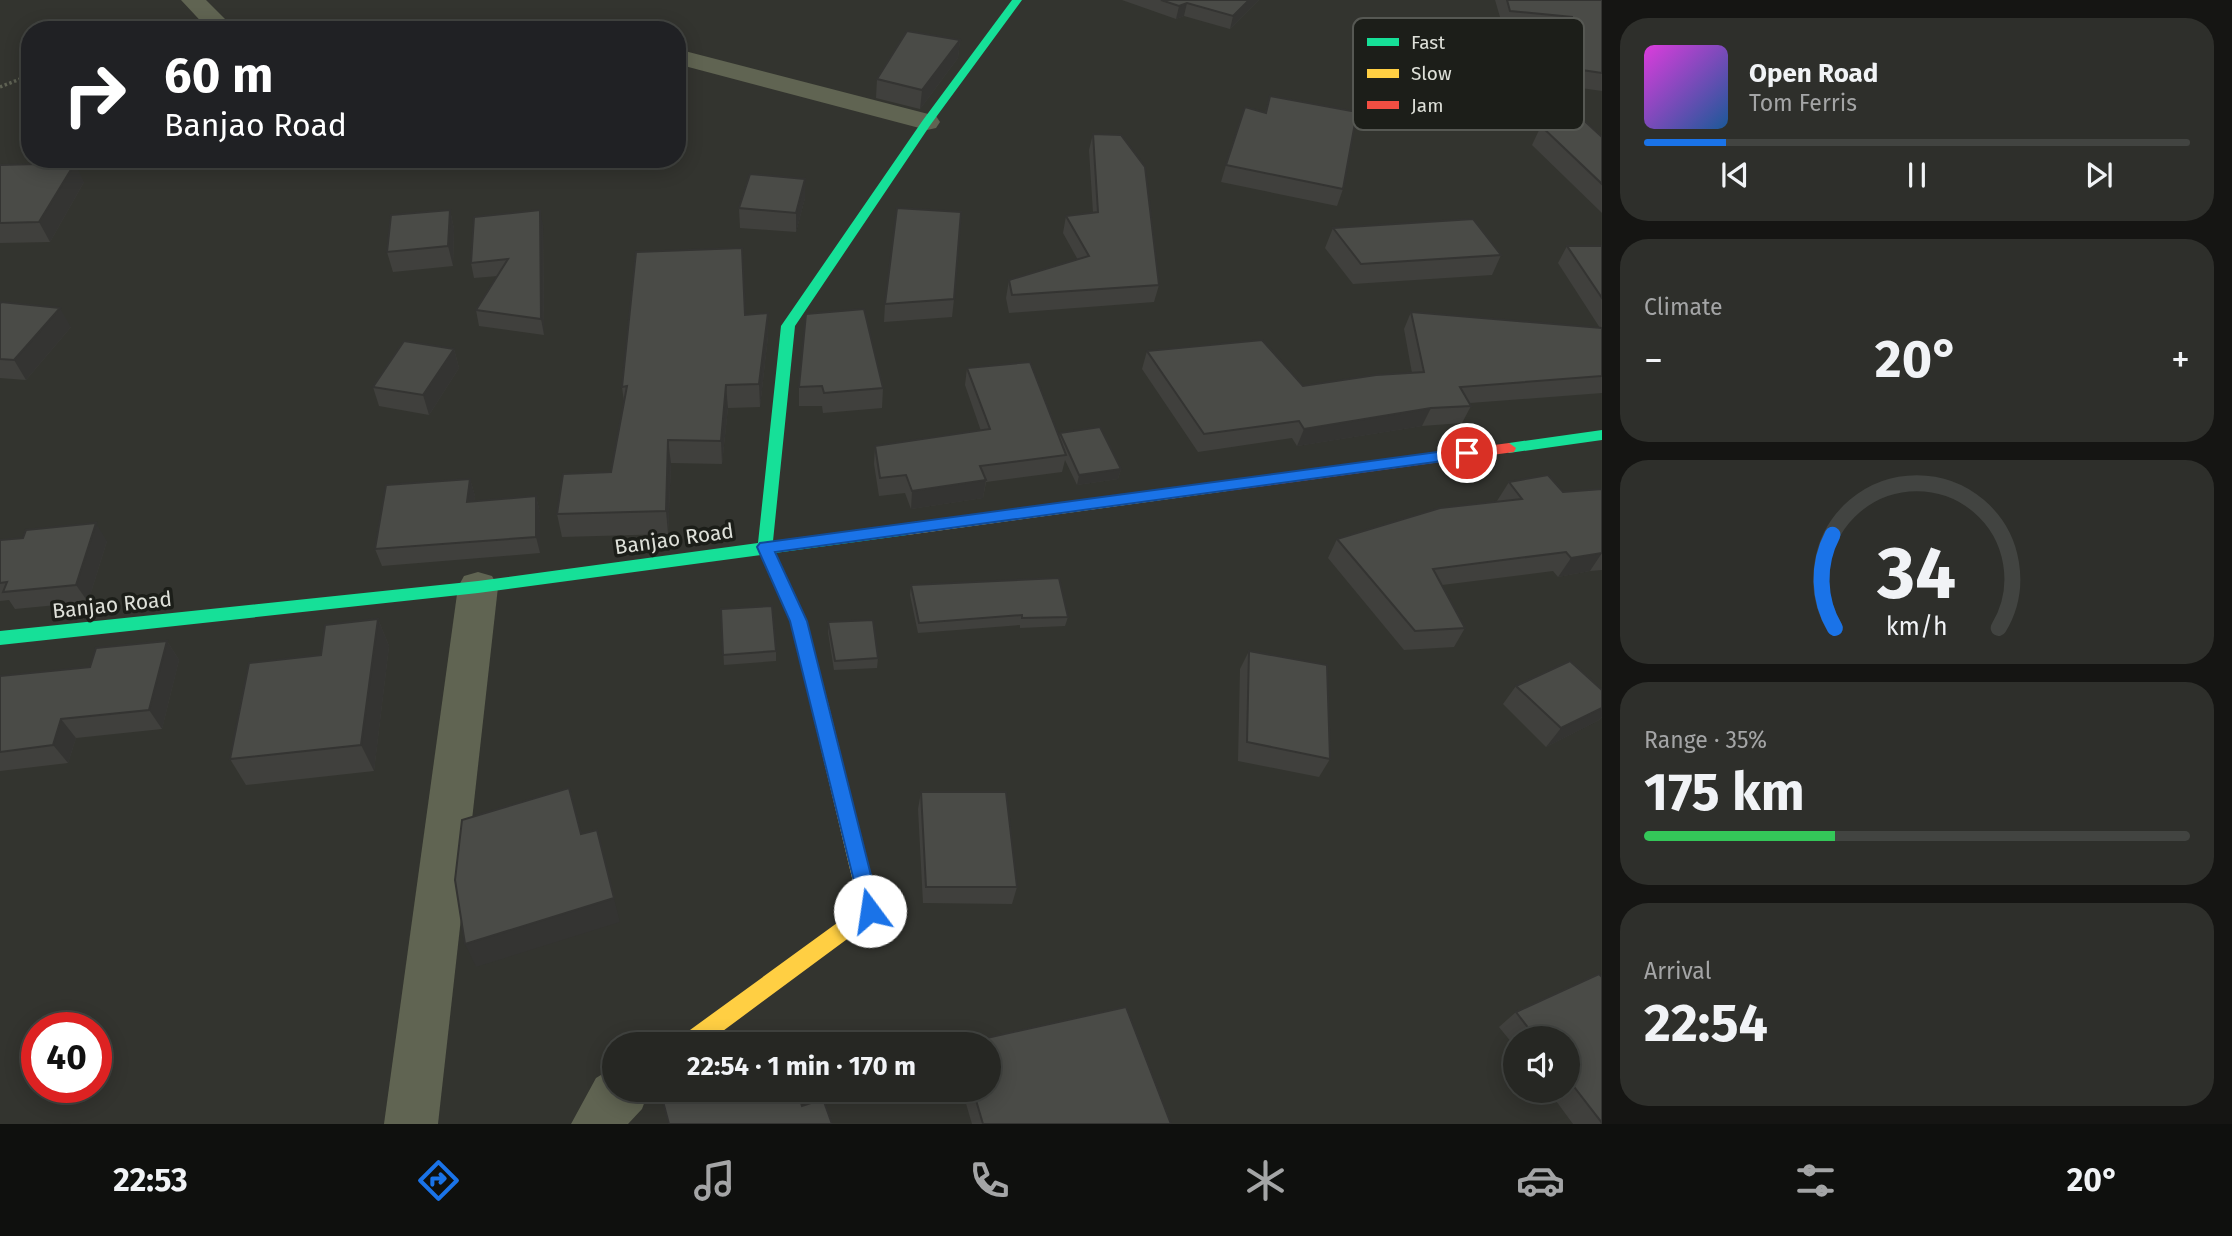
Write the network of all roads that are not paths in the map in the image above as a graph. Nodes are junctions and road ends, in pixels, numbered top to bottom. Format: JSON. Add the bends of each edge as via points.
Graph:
{"nodes":[{"id":1,"x":193,"y":0,"type":"edge"},
{"id":2,"x":1017,"y":0,"type":"edge"},
{"id":3,"x":214,"y":21,"type":"edge"},
{"id":4,"x":686,"y":58,"type":"edge"},
{"id":5,"x":927,"y":122,"type":"junction"},
{"id":6,"x":1602,"y":435,"type":"edge"},
{"id":7,"x":765,"y":547,"type":"junction"},
{"id":8,"x":478,"y":587,"type":"junction"},
{"id":9,"x":0,"y":638,"type":"edge"},
{"id":10,"x":704,"y":1032,"type":"edge"},
{"id":11,"x":612,"y":1102,"type":"edge"},
{"id":12,"x":411,"y":1124,"type":"edge"},
{"id":13,"x":598,"y":1124,"type":"edge"}],
"edges":[{"from":1,"to":3,"type":"street"},
{"from":2,"to":5,"type":"street"},
{"from":4,"to":5,"type":"street"},
{"from":5,"to":7,"type":"street","via":[[788,326]]},
{"from":6,"to":7,"type":"street","name":"Banjao Road"},
{"from":7,"to":8,"type":"street","name":"Banjao Road"},
{"from":7,"to":10,"type":"street","via":[[799,621],[870,911]]},
{"from":8,"to":9,"type":"street","name":"Banjao Road"},
{"from":8,"to":12,"type":"street"},
{"from":11,"to":13,"type":"street"}]}
